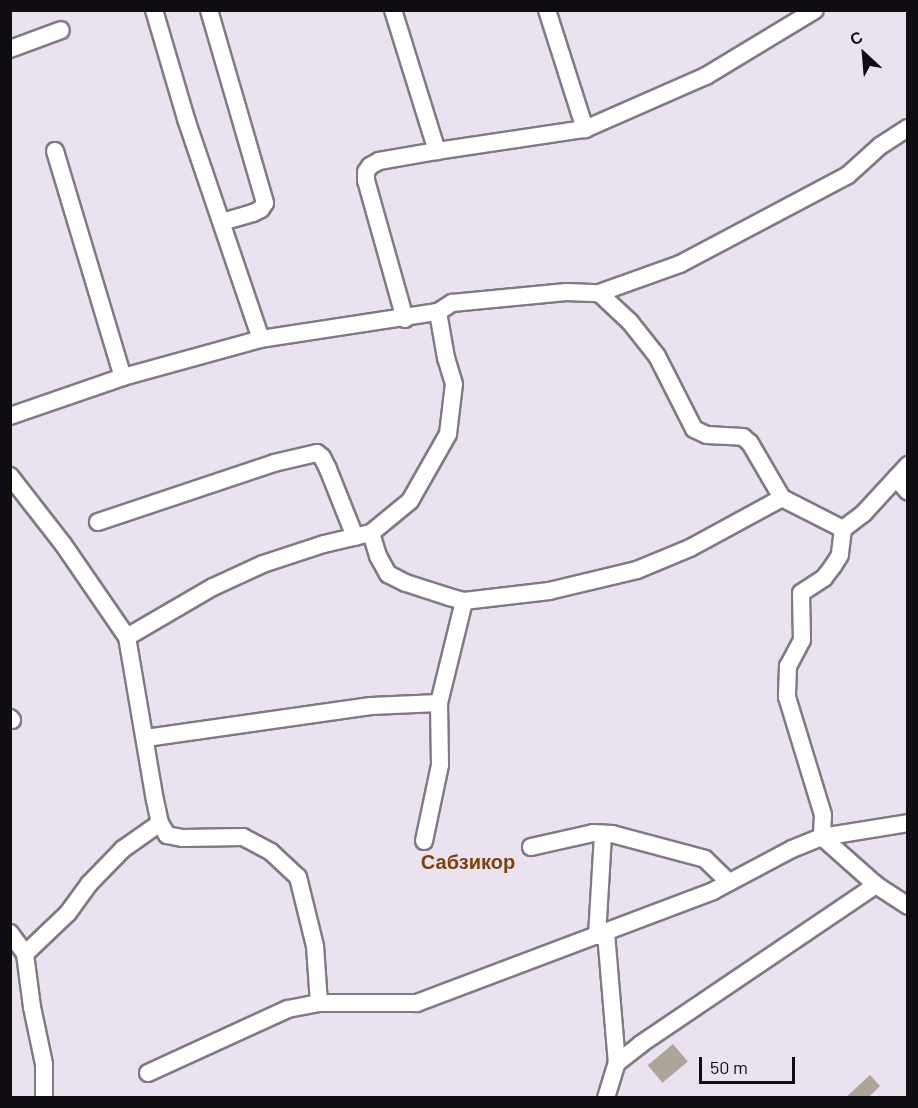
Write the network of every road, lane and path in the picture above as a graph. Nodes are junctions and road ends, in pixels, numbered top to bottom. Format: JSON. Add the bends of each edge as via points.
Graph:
{"nodes":[{"id":1,"x":154,"y":10,"type":"edge"},
{"id":2,"x":209,"y":10,"type":"edge"},
{"id":3,"x":393,"y":10,"type":"edge"},
{"id":4,"x":547,"y":10,"type":"edge"},
{"id":5,"x":815,"y":10,"type":"edge"},
{"id":6,"x":61,"y":30,"type":"dead end"},
{"id":7,"x":10,"y":49,"type":"edge"},
{"id":8,"x":908,"y":128,"type":"edge"},
{"id":9,"x":585,"y":129,"type":"junction"},
{"id":10,"x":55,"y":151,"type":"dead end"},
{"id":11,"x":437,"y":151,"type":"junction"},
{"id":12,"x":222,"y":222,"type":"junction"},
{"id":13,"x":599,"y":293,"type":"junction"},
{"id":14,"x":438,"y":312,"type":"junction"},
{"id":15,"x":405,"y":319,"type":"junction"},
{"id":16,"x":261,"y":339,"type":"junction"},
{"id":17,"x":123,"y":376,"type":"junction"},
{"id":18,"x":10,"y":416,"type":"edge"},
{"id":19,"x":908,"y":465,"type":"edge"},
{"id":20,"x":10,"y":476,"type":"edge"},
{"id":21,"x":896,"y":478,"type":"junction"},
{"id":22,"x":908,"y":492,"type":"edge"},
{"id":23,"x":782,"y":498,"type":"junction"},
{"id":24,"x":98,"y":522,"type":"dead end"},
{"id":25,"x":843,"y":529,"type":"junction"},
{"id":26,"x":363,"y":535,"type":"junction"},
{"id":27,"x":464,"y":601,"type":"junction"},
{"id":28,"x":127,"y":637,"type":"junction"},
{"id":29,"x":440,"y":703,"type":"junction"},
{"id":30,"x":146,"y":738,"type":"junction"},
{"id":31,"x":160,"y":823,"type":"junction"},
{"id":32,"x":908,"y":823,"type":"edge"},
{"id":33,"x":603,"y":834,"type":"junction"},
{"id":34,"x":822,"y":837,"type":"junction"},
{"id":35,"x":424,"y":841,"type":"dead end"},
{"id":36,"x":531,"y":847,"type":"dead end"},
{"id":37,"x":729,"y":882,"type":"junction"},
{"id":38,"x":876,"y":885,"type":"junction"},
{"id":39,"x":908,"y":906,"type":"edge"},
{"id":40,"x":10,"y":933,"type":"edge"},
{"id":41,"x":602,"y":935,"type":"junction"},
{"id":42,"x":26,"y":954,"type":"junction"},
{"id":43,"x":320,"y":1003,"type":"junction"},
{"id":44,"x":617,"y":1063,"type":"junction"},
{"id":45,"x":148,"y":1073,"type":"dead end"},
{"id":46,"x":44,"y":1098,"type":"edge"},
{"id":47,"x":606,"y":1098,"type":"edge"}],
"edges":[{"from":1,"to":12,"type":"street"},
{"from":2,"to":12,"type":"street","via":[[265,202],[253,213]]},
{"from":3,"to":11,"type":"street"},
{"from":4,"to":9,"type":"street"},
{"from":5,"to":9,"type":"street","via":[[706,76]]},
{"from":6,"to":7,"type":"street"},
{"from":8,"to":13,"type":"street","via":[[880,146],[848,175],[768,220],[680,264]]},
{"from":9,"to":11,"type":"street"},
{"from":10,"to":17,"type":"street"},
{"from":11,"to":15,"type":"street","via":[[379,161],[366,172]]},
{"from":12,"to":16,"type":"street"},
{"from":13,"to":14,"type":"street","via":[[566,292],[452,303]]},
{"from":13,"to":23,"type":"street","via":[[630,322],[657,356],[694,429],[707,435],[743,437],[757,452]]},
{"from":14,"to":15,"type":"street"},
{"from":14,"to":26,"type":"street","via":[[454,384],[448,434],[410,501]]},
{"from":15,"to":16,"type":"street"},
{"from":16,"to":17,"type":"street"},
{"from":17,"to":18,"type":"street"},
{"from":19,"to":21,"type":"street"},
{"from":20,"to":28,"type":"street"},
{"from":21,"to":22,"type":"street"},
{"from":21,"to":25,"type":"street","via":[[863,514]]},
{"from":23,"to":25,"type":"street"},
{"from":23,"to":27,"type":"street","via":[[690,548],[637,570],[549,591]]},
{"from":24,"to":26,"type":"street","via":[[274,463],[316,453],[322,457]]},
{"from":25,"to":34,"type":"street","via":[[840,555],[833,566],[824,578],[801,592],[802,639],[786,678],[787,698],[823,815]]},
{"from":26,"to":27,"type":"street","via":[[388,573],[406,583]]},
{"from":26,"to":28,"type":"street","via":[[263,564],[213,587]]},
{"from":27,"to":29,"type":"street"},
{"from":28,"to":30,"type":"street"},
{"from":29,"to":30,"type":"street","via":[[371,706]]},
{"from":29,"to":35,"type":"street","via":[[440,765]]},
{"from":30,"to":31,"type":"street"},
{"from":31,"to":42,"type":"street","via":[[123,849],[68,913]]},
{"from":31,"to":43,"type":"street","via":[[167,835],[183,838],[243,837],[271,852],[298,877],[315,946]]},
{"from":32,"to":34,"type":"street"},
{"from":33,"to":36,"type":"street"},
{"from":33,"to":37,"type":"street","via":[[705,859]]},
{"from":33,"to":41,"type":"street"},
{"from":34,"to":37,"type":"street"},
{"from":34,"to":38,"type":"street"},
{"from":37,"to":41,"type":"street"},
{"from":38,"to":39,"type":"street"},
{"from":38,"to":44,"type":"street"},
{"from":40,"to":42,"type":"street"},
{"from":41,"to":43,"type":"street","via":[[417,1003]]},
{"from":41,"to":44,"type":"street"},
{"from":42,"to":46,"type":"street","via":[[44,1064]]},
{"from":43,"to":45,"type":"street","via":[[288,1009]]},
{"from":44,"to":47,"type":"street"}]}
